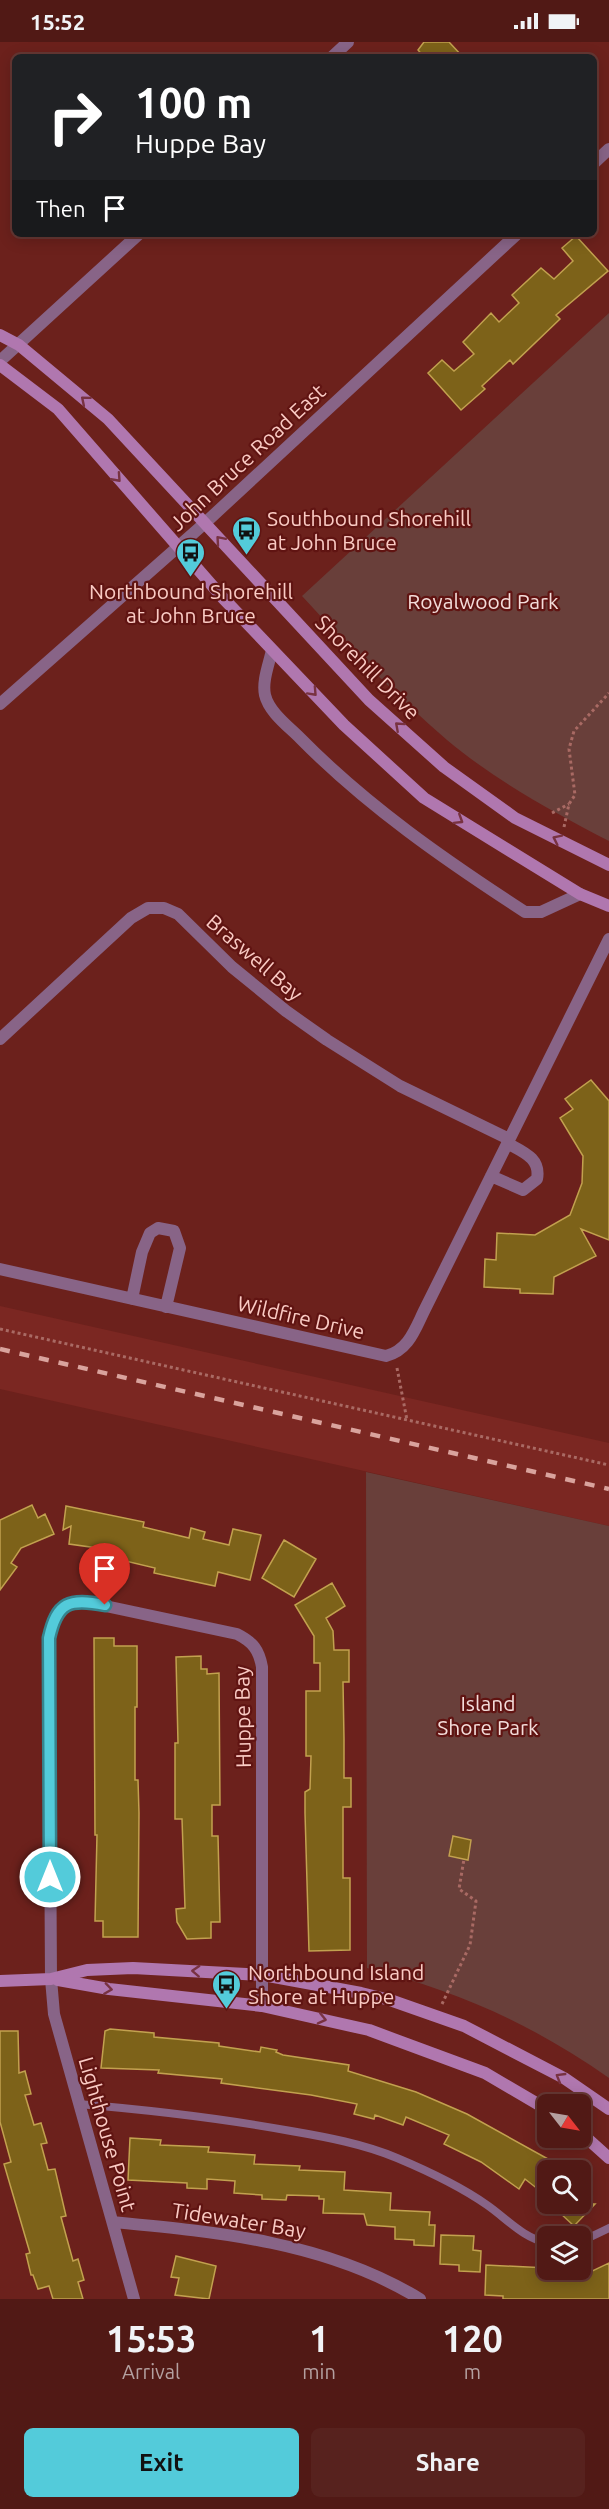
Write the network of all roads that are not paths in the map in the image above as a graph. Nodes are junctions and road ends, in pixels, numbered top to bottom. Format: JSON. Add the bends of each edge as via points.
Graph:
{"nodes":[{"id":1,"x":348,"y":42,"type":"edge"},
{"id":2,"x":335,"y":54,"type":"edge"},
{"id":3,"x":609,"y":149,"type":"edge"},
{"id":4,"x":597,"y":160,"type":"edge"},
{"id":5,"x":136,"y":237,"type":"edge"},
{"id":6,"x":514,"y":237,"type":"edge"},
{"id":7,"x":0,"y":335,"type":"edge"},
{"id":8,"x":19,"y":345,"type":"junction"},
{"id":9,"x":0,"y":363,"type":"edge"},
{"id":10,"x":205,"y":523,"type":"junction"},
{"id":11,"x":179,"y":546,"type":"junction"},
{"id":12,"x":272,"y":650,"type":"junction"},
{"id":13,"x":0,"y":705,"type":"edge"},
{"id":14,"x":609,"y":865,"type":"edge"},
{"id":15,"x":580,"y":894,"type":"junction"},
{"id":16,"x":609,"y":906,"type":"edge"},
{"id":17,"x":609,"y":939,"type":"edge"},
{"id":18,"x":0,"y":1039,"type":"edge"},
{"id":19,"x":508,"y":1141,"type":"junction"},
{"id":20,"x":491,"y":1176,"type":"junction"},
{"id":21,"x":0,"y":1269,"type":"edge"},
{"id":22,"x":132,"y":1299,"type":"junction"},
{"id":23,"x":166,"y":1307,"type":"junction"},
{"id":24,"x":262,"y":1974,"type":"junction"},
{"id":25,"x":51,"y":1979,"type":"junction"},
{"id":26,"x":0,"y":1981,"type":"edge"},
{"id":27,"x":262,"y":2006,"type":"junction"},
{"id":28,"x":78,"y":2104,"type":"junction"},
{"id":29,"x":537,"y":2104,"type":"edge"},
{"id":30,"x":609,"y":2109,"type":"edge"},
{"id":31,"x":591,"y":2142,"type":"edge"},
{"id":32,"x":609,"y":2158,"type":"edge"},
{"id":33,"x":113,"y":2222,"type":"junction"},
{"id":34,"x":609,"y":2228,"type":"edge"},
{"id":35,"x":591,"y":2237,"type":"edge"},
{"id":36,"x":537,"y":2241,"type":"edge"},
{"id":37,"x":134,"y":2299,"type":"edge"},
{"id":38,"x":420,"y":2299,"type":"edge"}],
"edges":[{"from":1,"to":2,"type":"street"},
{"from":3,"to":4,"type":"street"},
{"from":5,"to":8,"type":"street"},
{"from":6,"to":10,"type":"street","name":"John Bruce Road East"},
{"from":7,"to":8,"type":"street","name":"Shorehill Drive"},
{"from":8,"to":9,"type":"street"},
{"from":10,"to":8,"type":"street","name":"Shorehill Drive","one_way":true,"via":[[108,419]]},
{"from":9,"to":11,"type":"street","one_way":true,"via":[[58,409]]},
{"from":10,"to":11,"type":"street","name":"John Bruce Road East"},
{"from":14,"to":10,"type":"street","name":"Shorehill Drive","one_way":true,"via":[[515,818],[444,767],[369,700]]},
{"from":11,"to":12,"type":"street"},
{"from":11,"to":13,"type":"street","name":"John Bruce Road East"},
{"from":12,"to":15,"type":"street","one_way":true,"via":[[344,725],[424,798]]},
{"from":12,"to":15,"type":"street","via":[[266,695],[276,714],[365,798],[424,845],[525,912],[541,912]]},
{"from":15,"to":16,"type":"street"},
{"from":17,"to":19,"type":"street"},
{"from":18,"to":19,"type":"street","name":"Braswell Bay","via":[[131,918],[148,908],[164,908],[178,914],[232,967],[327,1040],[400,1086]]},
{"from":19,"to":20,"type":"street"},
{"from":19,"to":20,"type":"street","via":[[531,1156],[537,1179],[523,1190]]},
{"from":20,"to":23,"type":"street","name":"Wildfire Drive","via":[[407,1344],[394,1354],[386,1356]]},
{"from":21,"to":22,"type":"street","name":"Wildfire Drive"},
{"from":22,"to":23,"type":"street","name":"Wildfire Drive"},
{"from":22,"to":23,"type":"street","via":[[150,1233],[166,1228],[174,1231],[180,1248]]},
{"from":24,"to":25,"type":"street","one_way":true,"via":[[132,1968],[87,1970]]},
{"from":24,"to":25,"type":"street","name":"Huppe Bay","via":[[260,1653],[252,1641],[237,1634],[82,1601],[62,1606],[49,1638]]},
{"from":24,"to":27,"type":"street","name":"Huppe Bay"},
{"from":30,"to":24,"type":"street","one_way":true,"via":[[564,2078],[464,2026],[390,2000]]},
{"from":25,"to":26,"type":"street"},
{"from":25,"to":27,"type":"street","one_way":true},
{"from":25,"to":28,"type":"street","name":"Lighthouse Point","via":[[54,2014]]},
{"from":27,"to":29,"type":"street","one_way":true,"via":[[369,2030],[441,2055],[485,2073]]},
{"from":28,"to":33,"type":"street","name":"Lighthouse Point"},
{"from":28,"to":36,"type":"lane","via":[[169,2111],[250,2123],[315,2135],[395,2157],[455,2186]]},
{"from":31,"to":32,"type":"street"},
{"from":33,"to":37,"type":"street","name":"Lighthouse Point"},
{"from":33,"to":38,"type":"street","name":"Tidewater Bay","via":[[263,2240],[305,2250],[390,2280]]},
{"from":34,"to":35,"type":"lane"}]}
